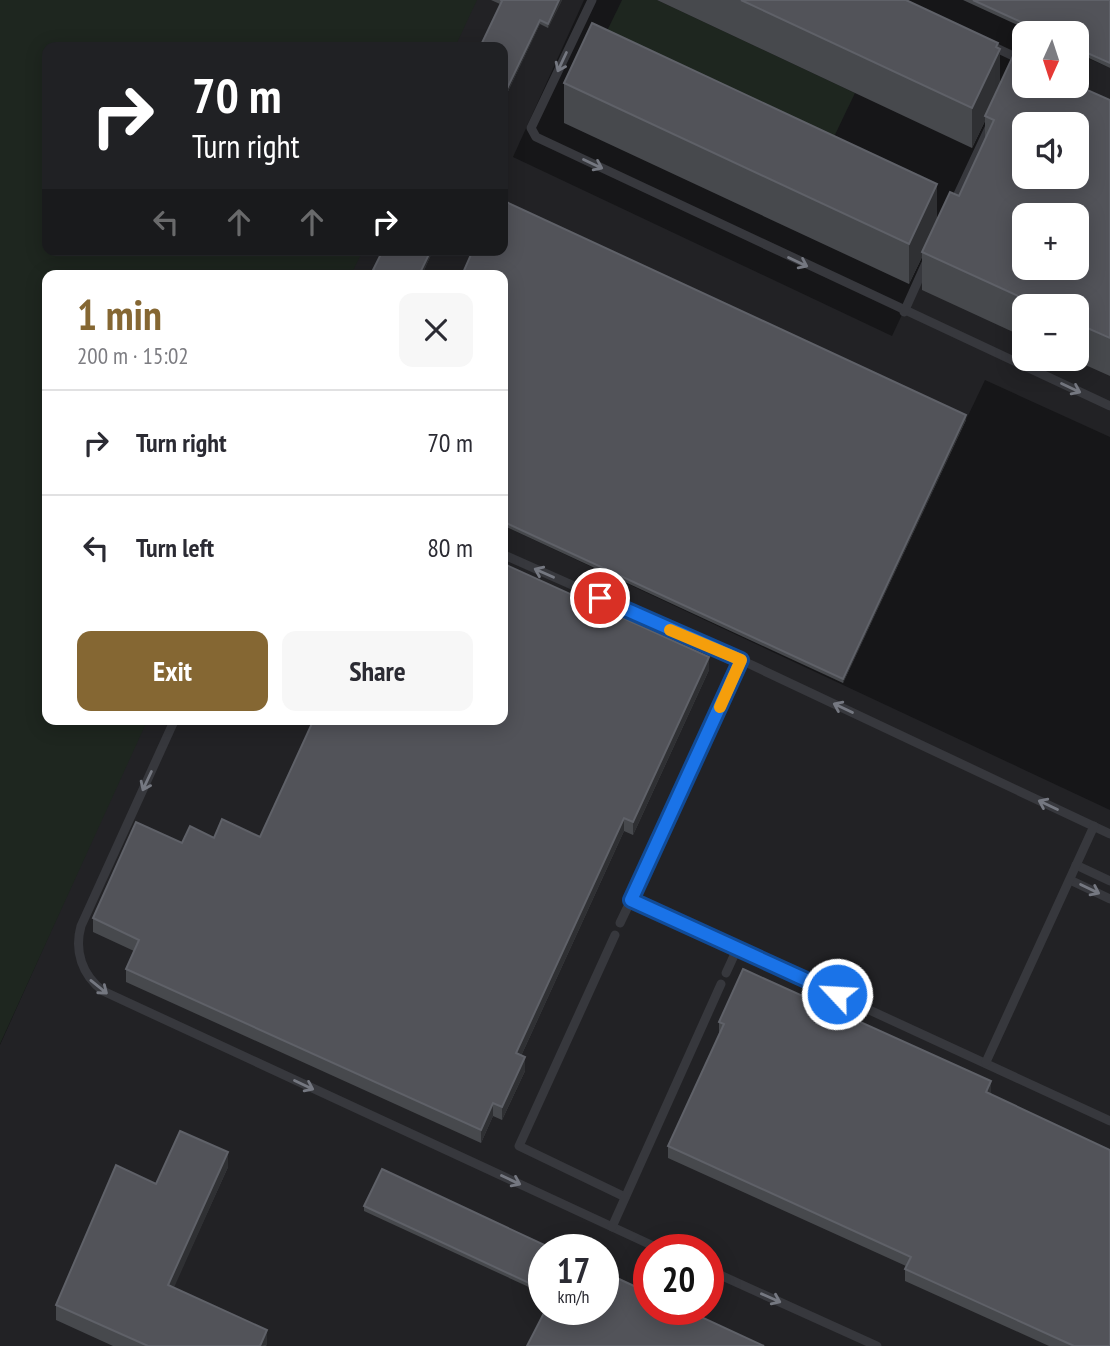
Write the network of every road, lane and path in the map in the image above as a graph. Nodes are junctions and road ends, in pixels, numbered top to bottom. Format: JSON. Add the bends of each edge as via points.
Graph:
{"nodes":[{"id":1,"x":592,"y":0,"type":"edge"},
{"id":2,"x":975,"y":38,"type":"edge"},
{"id":3,"x":1012,"y":55,"type":"edge"},
{"id":4,"x":997,"y":110,"type":"edge"},
{"id":5,"x":950,"y":211,"type":"edge"},
{"id":6,"x":933,"y":249,"type":"edge"},
{"id":7,"x":904,"y":312,"type":"junction"},
{"id":8,"x":1110,"y":406,"type":"edge"},
{"id":9,"x":508,"y":557,"type":"edge"},
{"id":10,"x":741,"y":660,"type":"junction"},
{"id":11,"x":172,"y":725,"type":"edge"},
{"id":12,"x":1094,"y":826,"type":"junction"},
{"id":13,"x":1110,"y":834,"type":"edge"},
{"id":14,"x":1076,"y":865,"type":"junction"},
{"id":15,"x":1070,"y":880,"type":"junction"},
{"id":16,"x":1110,"y":881,"type":"edge"},
{"id":17,"x":1110,"y":899,"type":"edge"},
{"id":18,"x":631,"y":900,"type":"junction"},
{"id":19,"x":620,"y":923,"type":"dead end"},
{"id":20,"x":615,"y":935,"type":"dead end"},
{"id":21,"x":737,"y":948,"type":"junction"},
{"id":22,"x":726,"y":973,"type":"dead end"},
{"id":23,"x":721,"y":984,"type":"dead end"},
{"id":24,"x":986,"y":1062,"type":"junction"},
{"id":25,"x":1110,"y":1121,"type":"edge"},
{"id":26,"x":625,"y":1197,"type":"junction"},
{"id":27,"x":612,"y":1227,"type":"junction"},
{"id":28,"x":633,"y":1237,"type":"edge"},
{"id":29,"x":724,"y":1277,"type":"edge"},
{"id":30,"x":877,"y":1346,"type":"edge"}],
"edges":[{"from":1,"to":7,"type":"lane","one_way":true,"via":[[532,134]]},
{"from":2,"to":3,"type":"lane"},
{"from":4,"to":5,"type":"lane"},
{"from":6,"to":7,"type":"lane"},
{"from":7,"to":8,"type":"lane","one_way":true},
{"from":10,"to":9,"type":"lane","one_way":true},
{"from":12,"to":10,"type":"lane","one_way":true},
{"from":10,"to":18,"type":"lane"},
{"from":11,"to":27,"type":"lane","one_way":true,"via":[[81,926],[78,948],[94,985]]},
{"from":12,"to":13,"type":"lane"},
{"from":12,"to":14,"type":"lane"},
{"from":14,"to":15,"type":"lane"},
{"from":14,"to":16,"type":"lane"},
{"from":15,"to":17,"type":"lane","one_way":true},
{"from":15,"to":24,"type":"lane"},
{"from":18,"to":19,"type":"lane"},
{"from":18,"to":21,"type":"lane"},
{"from":20,"to":26,"type":"lane","via":[[519,1146]]},
{"from":21,"to":22,"type":"lane"},
{"from":21,"to":24,"type":"lane"},
{"from":23,"to":26,"type":"lane"},
{"from":24,"to":25,"type":"lane"},
{"from":26,"to":27,"type":"lane"},
{"from":27,"to":28,"type":"lane"},
{"from":29,"to":30,"type":"lane","one_way":true}]}
